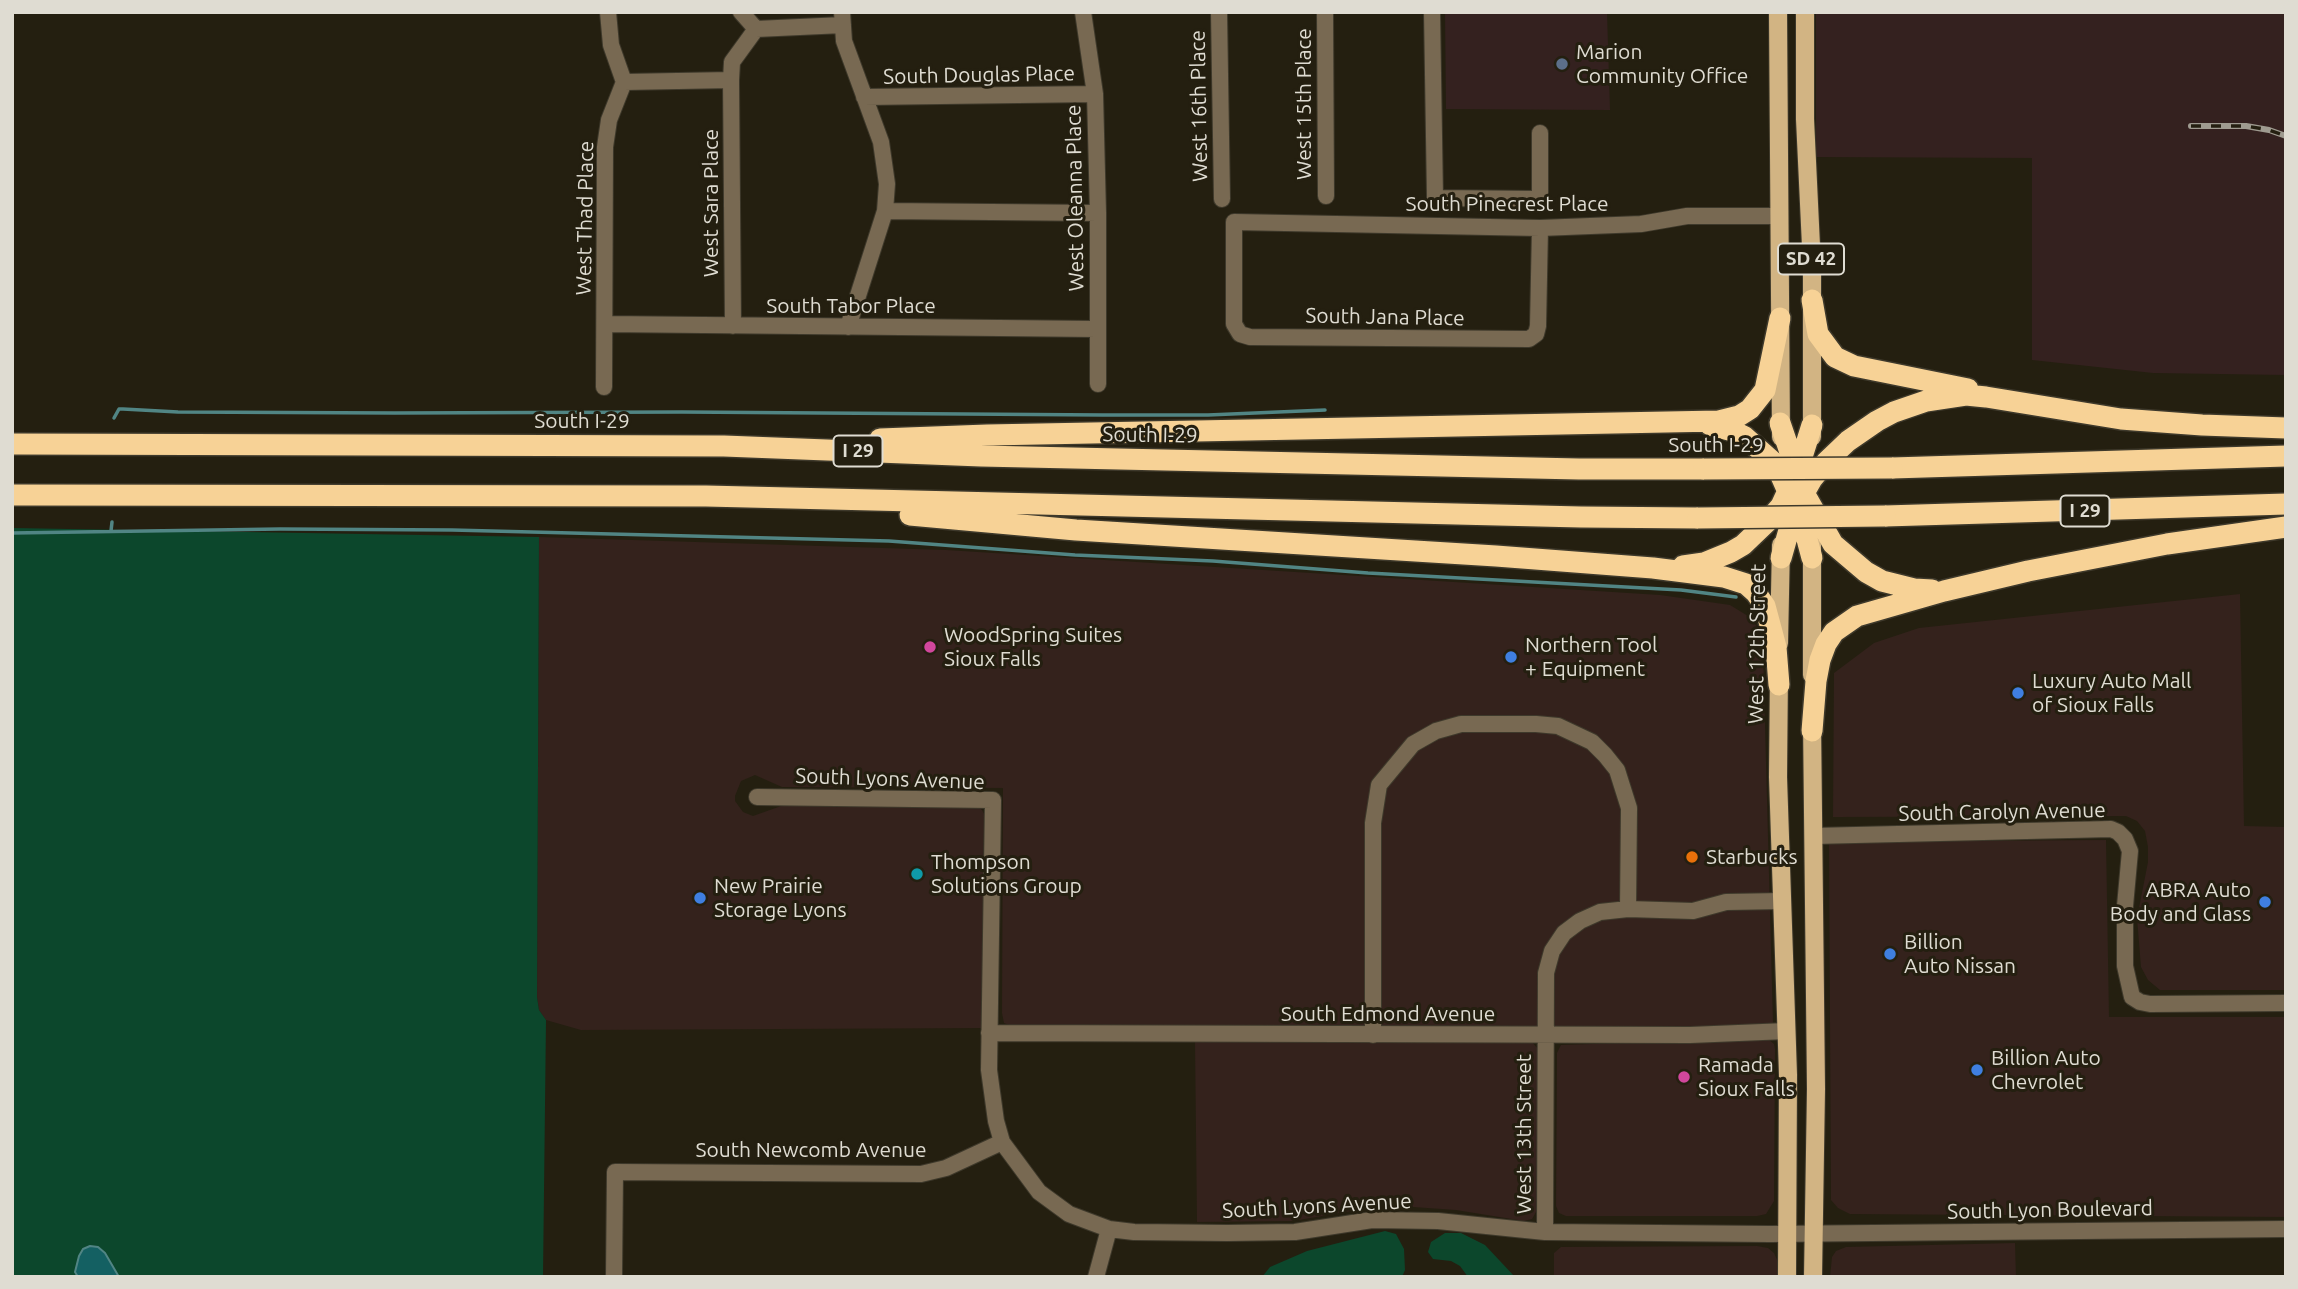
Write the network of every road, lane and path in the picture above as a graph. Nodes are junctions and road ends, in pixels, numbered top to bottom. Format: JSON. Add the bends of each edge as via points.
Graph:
{"nodes":[{"id":1,"x":608,"y":12,"type":"edge"},
{"id":2,"x":741,"y":12,"type":"edge"},
{"id":3,"x":1083,"y":12,"type":"edge"},
{"id":4,"x":1219,"y":12,"type":"edge"},
{"id":5,"x":1325,"y":12,"type":"edge"},
{"id":6,"x":1432,"y":12,"type":"edge"},
{"id":7,"x":1778,"y":12,"type":"edge"},
{"id":8,"x":1805,"y":12,"type":"edge"},
{"id":9,"x":842,"y":18,"type":"edge"},
{"id":10,"x":756,"y":29,"type":"junction"},
{"id":11,"x":731,"y":80,"type":"junction"},
{"id":12,"x":624,"y":82,"type":"junction"},
{"id":13,"x":1095,"y":94,"type":"junction"},
{"id":14,"x":864,"y":97,"type":"junction"},
{"id":15,"x":1540,"y":132,"type":"dead end"},
{"id":16,"x":1326,"y":196,"type":"dead end"},
{"id":17,"x":1222,"y":199,"type":"dead end"},
{"id":18,"x":885,"y":211,"type":"junction"},
{"id":19,"x":1098,"y":214,"type":"junction"},
{"id":20,"x":1779,"y":216,"type":"junction"},
{"id":21,"x":1234,"y":222,"type":"joint"},
{"id":22,"x":1539,"y":228,"type":"junction"},
{"id":23,"x":1812,"y":300,"type":"junction"},
{"id":24,"x":1780,"y":318,"type":"junction"},
{"id":25,"x":605,"y":324,"type":"junction"},
{"id":26,"x":733,"y":326,"type":"junction"},
{"id":27,"x":848,"y":327,"type":"junction"},
{"id":28,"x":1097,"y":329,"type":"junction"},
{"id":29,"x":1098,"y":384,"type":"dead end"},
{"id":30,"x":604,"y":387,"type":"dead end"},
{"id":31,"x":1986,"y":397,"type":"junction"},
{"id":32,"x":1690,"y":422,"type":"junction"},
{"id":33,"x":1780,"y":423,"type":"joint"},
{"id":34,"x":1812,"y":425,"type":"joint"},
{"id":35,"x":2286,"y":428,"type":"edge"},
{"id":36,"x":12,"y":444,"type":"edge"},
{"id":37,"x":724,"y":446,"type":"junction"},
{"id":38,"x":2286,"y":456,"type":"edge"},
{"id":39,"x":1796,"y":492,"type":"junction"},
{"id":40,"x":12,"y":495,"type":"edge"},
{"id":41,"x":706,"y":496,"type":"junction"},
{"id":42,"x":2286,"y":504,"type":"edge"},
{"id":43,"x":2286,"y":527,"type":"edge"},
{"id":44,"x":1781,"y":558,"type":"joint"},
{"id":45,"x":1812,"y":558,"type":"joint"},
{"id":46,"x":1653,"y":568,"type":"junction"},
{"id":47,"x":1944,"y":591,"type":"junction"},
{"id":48,"x":1779,"y":685,"type":"junction"},
{"id":49,"x":1812,"y":732,"type":"junction"},
{"id":50,"x":757,"y":797,"type":"dead end"},
{"id":51,"x":1813,"y":836,"type":"junction"},
{"id":52,"x":1783,"y":901,"type":"junction"},
{"id":53,"x":1628,"y":909,"type":"junction"},
{"id":54,"x":2286,"y":1003,"type":"edge"},
{"id":55,"x":1787,"y":1031,"type":"junction"},
{"id":56,"x":989,"y":1033,"type":"junction"},
{"id":57,"x":1373,"y":1035,"type":"junction"},
{"id":58,"x":1545,"y":1035,"type":"junction"},
{"id":59,"x":1002,"y":1142,"type":"junction"},
{"id":60,"x":1109,"y":1229,"type":"junction"},
{"id":61,"x":2286,"y":1229,"type":"edge"},
{"id":62,"x":1545,"y":1232,"type":"junction"},
{"id":63,"x":1787,"y":1234,"type":"junction"},
{"id":64,"x":1814,"y":1234,"type":"junction"},
{"id":65,"x":614,"y":1277,"type":"edge"},
{"id":66,"x":1096,"y":1277,"type":"edge"},
{"id":67,"x":1787,"y":1277,"type":"edge"},
{"id":68,"x":1814,"y":1277,"type":"edge"}],
"edges":[{"from":1,"to":12,"type":"street","via":[[611,45]]},
{"from":2,"to":10,"type":"street"},
{"from":3,"to":13,"type":"street","name":"West Oleanna Place"},
{"from":4,"to":17,"type":"street","name":"West 16th Place"},
{"from":5,"to":16,"type":"street","name":"West 15th Place"},
{"from":6,"to":15,"type":"street","via":[[1434,198],[1540,199]]},
{"from":7,"to":20,"type":"main road","number":"SD 42"},
{"from":8,"to":23,"type":"main road","number":"SD 42"},
{"from":9,"to":10,"type":"street"},
{"from":9,"to":14,"type":"street","via":[[848,58]]},
{"from":10,"to":11,"type":"street","name":"West Sara Place","via":[[732,62]]},
{"from":11,"to":12,"type":"street"},
{"from":11,"to":26,"type":"street","name":"West Sara Place"},
{"from":12,"to":25,"type":"street","name":"West Thad Place","via":[[609,120],[605,147]]},
{"from":13,"to":14,"type":"street","name":"South Douglas Place"},
{"from":13,"to":19,"type":"street","name":"West Oleanna Place"},
{"from":14,"to":18,"type":"street","via":[[886,167]]},
{"from":18,"to":19,"type":"street"},
{"from":18,"to":27,"type":"street"},
{"from":19,"to":28,"type":"street","name":"West Oleanna Place"},
{"from":20,"to":22,"type":"street","name":"South Pinecrest Place","via":[[1687,216],[1641,224]]},
{"from":20,"to":24,"type":"main road","number":"SD 42"},
{"from":21,"to":22,"type":"street","name":"South Pinecrest Place"},
{"from":21,"to":22,"type":"street","name":"South Jana Place","via":[[1233,314],[1236,330],[1250,337],[1529,339],[1538,326]]},
{"from":23,"to":31,"type":"highway","via":[[1818,334],[1835,357],[1854,366],[1949,384]]},
{"from":23,"to":34,"type":"main road","number":"SD 42"},
{"from":24,"to":32,"type":"highway","via":[[1769,375],[1758,401],[1731,419]]},
{"from":24,"to":33,"type":"main road","number":"SD 42"},
{"from":25,"to":26,"type":"street","name":"South Tabor Place"},
{"from":25,"to":30,"type":"street","name":"West Thad Place"},
{"from":26,"to":27,"type":"street","name":"South Tabor Place"},
{"from":27,"to":28,"type":"street","name":"South Tabor Place"},
{"from":28,"to":29,"type":"street","name":"West Oleanna Place"},
{"from":31,"to":35,"type":"highway","via":[[2121,419]]},
{"from":31,"to":39,"type":"highway","via":[[1946,397],[1894,412],[1848,441]]},
{"from":32,"to":37,"type":"highway","via":[[987,435]]},
{"from":32,"to":39,"type":"highway","via":[[1745,437]]},
{"from":33,"to":39,"type":"highway"},
{"from":34,"to":39,"type":"highway"},
{"from":36,"to":37,"type":"highway","name":"South I-29","number":"I 29"},
{"from":37,"to":38,"type":"highway","name":"South I-29","number":"I 29","bridge":true,"via":[[1579,469],[1892,468]]},
{"from":39,"to":44,"type":"highway"},
{"from":39,"to":45,"type":"highway"},
{"from":39,"to":46,"type":"highway","via":[[1756,534],[1731,552],[1704,563]]},
{"from":39,"to":47,"type":"highway","via":[[1833,544],[1866,572],[1897,586]]},
{"from":40,"to":41,"type":"highway","number":"I 29"},
{"from":41,"to":42,"type":"highway","number":"I 29","bridge":true,"via":[[1553,517],[1885,516]]},
{"from":41,"to":46,"type":"highway","via":[[1076,530]]},
{"from":43,"to":47,"type":"highway","via":[[2117,553]]},
{"from":44,"to":48,"type":"main road","name":"West 12th Street"},
{"from":45,"to":49,"type":"main road"},
{"from":46,"to":48,"type":"highway","via":[[1736,580],[1756,593],[1773,633]]},
{"from":47,"to":49,"type":"highway","via":[[1857,616],[1834,632],[1820,660]]},
{"from":48,"to":52,"type":"main road","name":"West 12th Street"},
{"from":49,"to":51,"type":"main road"},
{"from":50,"to":56,"type":"street","name":"South Lyons Avenue","via":[[993,800]]},
{"from":51,"to":54,"type":"street","name":"South Carolyn Avenue","via":[[2111,829],[2125,839],[2130,852],[2125,966],[2132,997],[2150,1004]]},
{"from":51,"to":64,"type":"main road"},
{"from":52,"to":53,"type":"street","name":"West 13th Street","via":[[1726,902],[1693,911]]},
{"from":52,"to":55,"type":"main road","name":"West 12th Street"},
{"from":53,"to":57,"type":"street","via":[[1629,808],[1617,770],[1605,755],[1558,726],[1461,724],[1436,731],[1413,744],[1379,785],[1373,822]]},
{"from":53,"to":58,"type":"street","name":"West 13th Street","via":[[1600,912],[1580,921],[1564,933],[1552,951],[1546,973]]},
{"from":55,"to":58,"type":"street","name":"South Edmond Avenue"},
{"from":55,"to":63,"type":"main road","name":"West 12th Street"},
{"from":56,"to":57,"type":"street","name":"South Edmond Avenue"},
{"from":56,"to":59,"type":"street","name":"South Lyons Avenue","via":[[991,1098]]},
{"from":57,"to":58,"type":"street","name":"South Edmond Avenue"},
{"from":58,"to":62,"type":"street","name":"West 13th Street"},
{"from":59,"to":60,"type":"street","name":"South Lyons Avenue","via":[[1039,1192],[1069,1214]]},
{"from":59,"to":65,"type":"street","name":"South Newcomb Avenue","via":[[946,1168],[921,1174],[615,1171]]},
{"from":60,"to":62,"type":"street","name":"South Lyons Avenue","via":[[1286,1232],[1372,1220],[1411,1220]]},
{"from":60,"to":66,"type":"street"},
{"from":61,"to":64,"type":"street","name":"South Lyon Boulevard"},
{"from":62,"to":63,"type":"street","name":"South Lyons Avenue"},
{"from":63,"to":64,"type":"street","name":"South Lyon Boulevard"},
{"from":63,"to":67,"type":"main road","name":"West 12th Street"},
{"from":64,"to":68,"type":"main road"}]}
